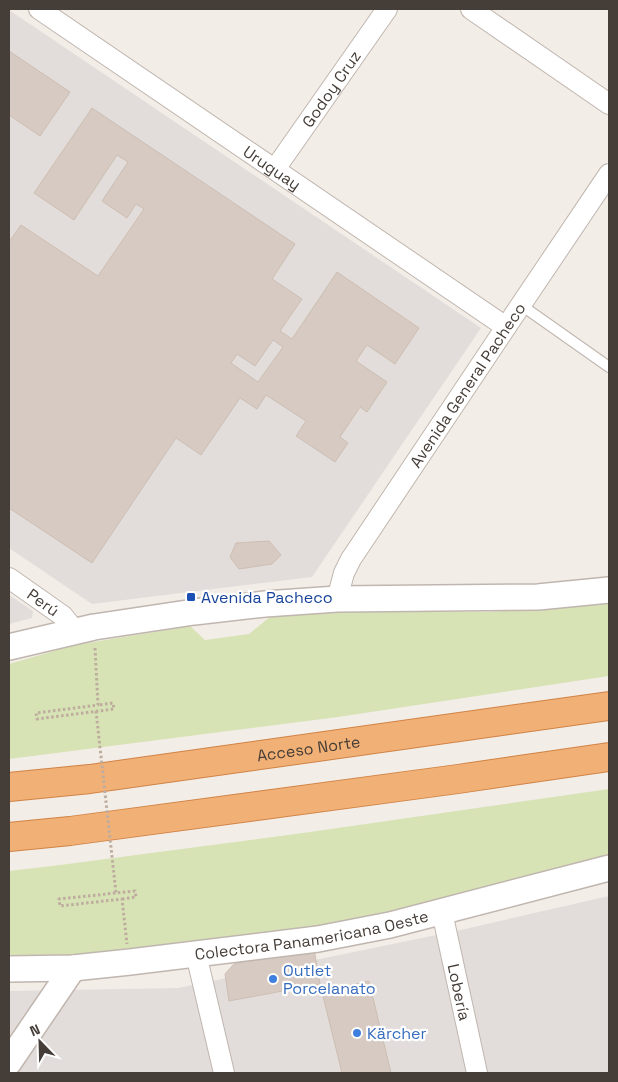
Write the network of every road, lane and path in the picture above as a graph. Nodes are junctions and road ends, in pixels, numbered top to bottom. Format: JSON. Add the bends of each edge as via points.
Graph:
{"nodes":[{"id":1,"x":387,"y":9,"type":"edge"},
{"id":2,"x":471,"y":9,"type":"edge"},
{"id":3,"x":47,"y":11,"type":"edge"},
{"id":4,"x":609,"y":104,"type":"edge"},
{"id":5,"x":275,"y":169,"type":"junction"},
{"id":6,"x":609,"y":174,"type":"edge"},
{"id":7,"x":521,"y":305,"type":"junction"},
{"id":8,"x":506,"y":327,"type":"junction"},
{"id":9,"x":609,"y":367,"type":"edge"},
{"id":10,"x":9,"y":578,"type":"edge"},
{"id":11,"x":609,"y":590,"type":"edge"},
{"id":12,"x":337,"y":599,"type":"junction"},
{"id":13,"x":84,"y":629,"type":"junction"},
{"id":14,"x":9,"y":647,"type":"edge"},
{"id":15,"x":98,"y":705,"type":"junction"},
{"id":16,"x":609,"y":706,"type":"edge"},
{"id":17,"x":96,"y":712,"type":"junction"},
{"id":18,"x":609,"y":756,"type":"edge"},
{"id":19,"x":9,"y":787,"type":"edge"},
{"id":20,"x":9,"y":837,"type":"edge"},
{"id":21,"x":609,"y":868,"type":"edge"},
{"id":22,"x":116,"y":893,"type":"junction"},
{"id":23,"x":122,"y":899,"type":"junction"},
{"id":24,"x":442,"y":912,"type":"junction"},
{"id":25,"x":196,"y":954,"type":"junction"},
{"id":26,"x":130,"y":962,"type":"junction"},
{"id":27,"x":73,"y":968,"type":"junction"},
{"id":28,"x":9,"y":970,"type":"edge"},
{"id":29,"x":9,"y":1062,"type":"edge"},
{"id":30,"x":224,"y":1073,"type":"edge"},
{"id":31,"x":477,"y":1073,"type":"edge"}],
"edges":[{"from":1,"to":5,"type":"street","name":"Godoy Cruz"},
{"from":2,"to":4,"type":"street"},
{"from":3,"to":5,"type":"street","name":"Uruguay"},
{"from":5,"to":8,"type":"street","name":"Uruguay"},
{"from":6,"to":7,"type":"street","name":"Avenida General Pacheco"},
{"from":7,"to":8,"type":"street","name":"Avenida General Pacheco"},
{"from":7,"to":9,"type":"lane"},
{"from":8,"to":12,"type":"street","name":"Avenida General Pacheco","via":[[351,559]]},
{"from":10,"to":13,"type":"street","name":"Perú"},
{"from":11,"to":12,"type":"street","via":[[538,597]]},
{"from":12,"to":13,"type":"street","via":[[194,612]]},
{"from":13,"to":14,"type":"street"},
{"from":13,"to":15,"type":"path"},
{"from":15,"to":17,"type":"path","via":[[114,703],[114,709]]},
{"from":15,"to":17,"type":"path","via":[[36,713],[37,718]]},
{"from":16,"to":19,"type":"highway","name":"Acceso Norte"},
{"from":17,"to":22,"type":"path","bridge":true},
{"from":18,"to":20,"type":"highway","via":[[458,779]]},
{"from":21,"to":24,"type":"street","name":"Colectora Panamericana Oeste"},
{"from":22,"to":23,"type":"path","via":[[135,891],[136,897]]},
{"from":22,"to":23,"type":"path","via":[[59,899],[60,906]]},
{"from":23,"to":26,"type":"path"},
{"from":24,"to":25,"type":"street","name":"Colectora Panamericana Oeste","via":[[318,940]]},
{"from":24,"to":31,"type":"street","name":"Lobería"},
{"from":25,"to":26,"type":"street","name":"Colectora Panamericana Oeste"},
{"from":25,"to":30,"type":"street"},
{"from":26,"to":27,"type":"street","name":"Colectora Panamericana Oeste"},
{"from":27,"to":28,"type":"street","name":"Colectora Panamericana Oeste"},
{"from":27,"to":29,"type":"street"}]}
